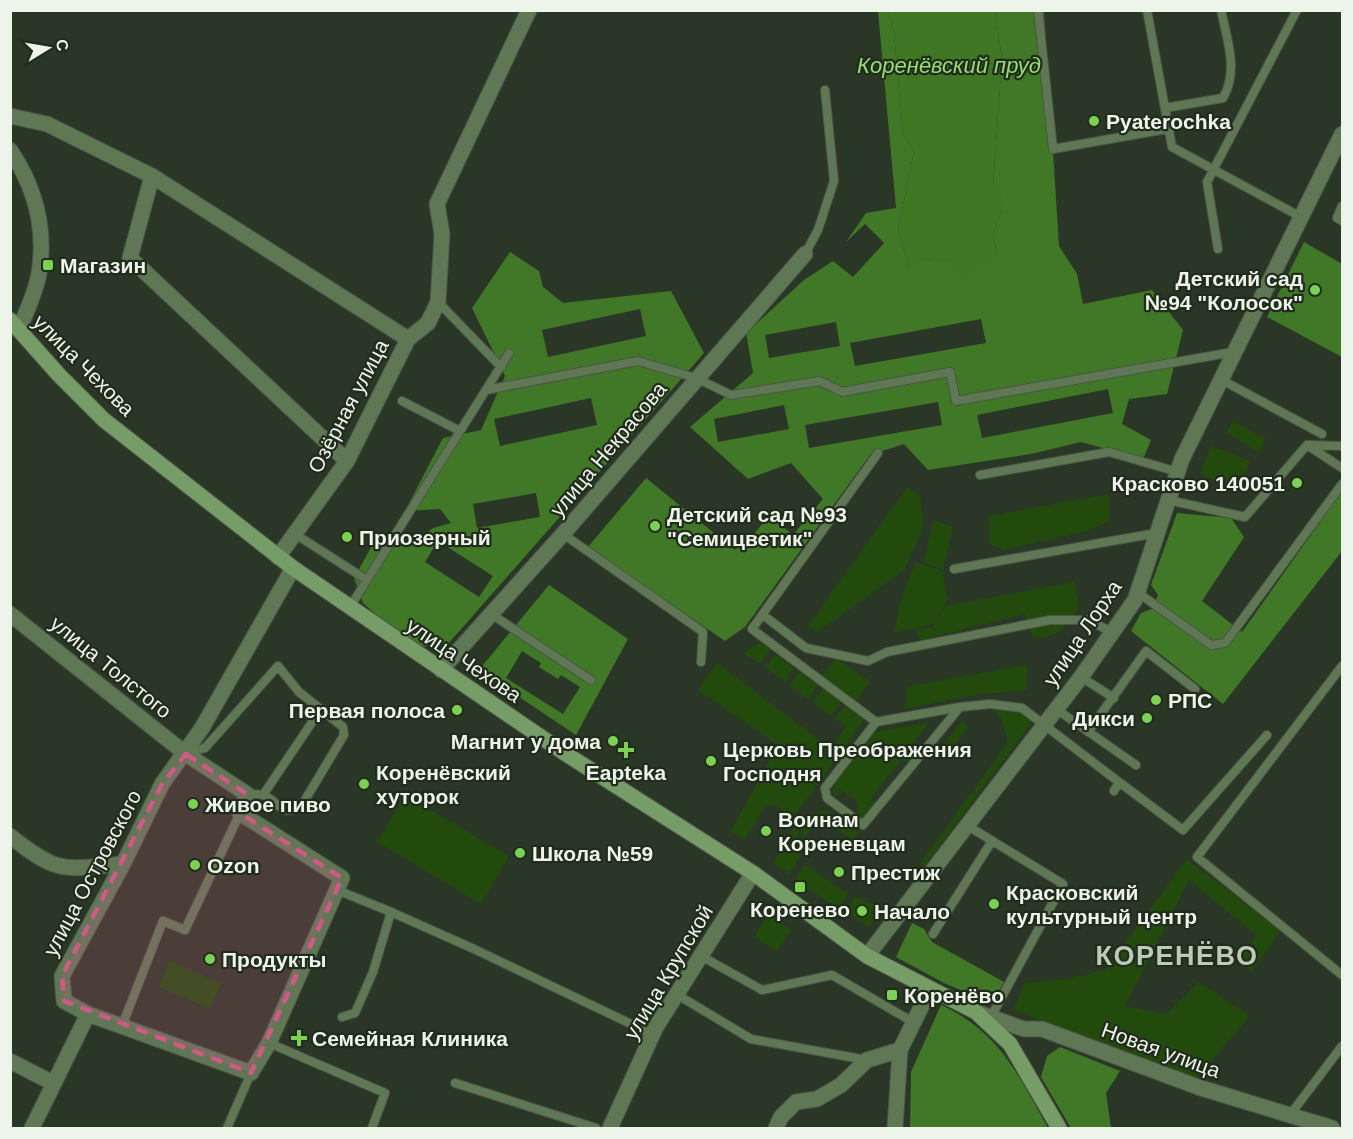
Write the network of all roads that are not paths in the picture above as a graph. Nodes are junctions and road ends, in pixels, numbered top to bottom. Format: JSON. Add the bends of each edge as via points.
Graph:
{"nodes":[{"id":1,"x":529,"y":10,"type":"edge"},
{"id":2,"x":1038,"y":10,"type":"edge"},
{"id":3,"x":1147,"y":10,"type":"edge"},
{"id":4,"x":1221,"y":10,"type":"edge"},
{"id":5,"x":1297,"y":10,"type":"edge"},
{"id":6,"x":825,"y":90,"type":"dead end"},
{"id":7,"x":1165,"y":108,"type":"junction"},
{"id":8,"x":10,"y":116,"type":"edge"},
{"id":9,"x":1167,"y":129,"type":"junction"},
{"id":10,"x":1342,"y":134,"type":"edge"},
{"id":11,"x":10,"y":150,"type":"edge"},
{"id":12,"x":1214,"y":169,"type":"junction"},
{"id":13,"x":152,"y":176,"type":"junction"},
{"id":14,"x":1342,"y":206,"type":"edge"},
{"id":15,"x":1301,"y":217,"type":"junction"},
{"id":16,"x":1342,"y":221,"type":"edge"},
{"id":17,"x":1218,"y":249,"type":"dead end"},
{"id":18,"x":805,"y":255,"type":"joint"},
{"id":19,"x":438,"y":302,"type":"junction"},
{"id":20,"x":15,"y":325,"type":"edge"},
{"id":21,"x":408,"y":339,"type":"junction"},
{"id":22,"x":1233,"y":352,"type":"junction"},
{"id":23,"x":509,"y":353,"type":"dead end"},
{"id":24,"x":501,"y":368,"type":"junction"},
{"id":25,"x":696,"y":378,"type":"junction"},
{"id":26,"x":1220,"y":379,"type":"junction"},
{"id":27,"x":486,"y":390,"type":"junction"},
{"id":28,"x":402,"y":401,"type":"dead end"},
{"id":29,"x":460,"y":431,"type":"junction"},
{"id":30,"x":1322,"y":434,"type":"dead end"},
{"id":31,"x":1307,"y":445,"type":"junction"},
{"id":32,"x":1342,"y":446,"type":"edge"},
{"id":33,"x":878,"y":453,"type":"dead end"},
{"id":34,"x":347,"y":461,"type":"junction"},
{"id":35,"x":1342,"y":468,"type":"edge"},
{"id":36,"x":1178,"y":472,"type":"junction"},
{"id":37,"x":980,"y":475,"type":"dead end"},
{"id":38,"x":1342,"y":484,"type":"edge"},
{"id":39,"x":1168,"y":500,"type":"junction"},
{"id":40,"x":1157,"y":533,"type":"junction"},
{"id":41,"x":295,"y":534,"type":"junction"},
{"id":42,"x":563,"y":534,"type":"junction"},
{"id":43,"x":278,"y":557,"type":"junction"},
{"id":44,"x":293,"y":568,"type":"junction"},
{"id":45,"x":954,"y":569,"type":"dead end"},
{"id":46,"x":367,"y":580,"type":"junction"},
{"id":47,"x":1137,"y":592,"type":"junction"},
{"id":48,"x":349,"y":608,"type":"junction"},
{"id":49,"x":10,"y":614,"type":"edge"},
{"id":50,"x":492,"y":614,"type":"junction"},
{"id":51,"x":763,"y":615,"type":"junction"},
{"id":52,"x":1113,"y":633,"type":"junction"},
{"id":53,"x":701,"y":662,"type":"dead end"},
{"id":54,"x":1342,"y":666,"type":"edge"},
{"id":55,"x":441,"y":670,"type":"junction"},
{"id":56,"x":1081,"y":677,"type":"junction"},
{"id":57,"x":591,"y":680,"type":"dead end"},
{"id":58,"x":1195,"y":689,"type":"dead end"},
{"id":59,"x":1114,"y":698,"type":"junction"},
{"id":60,"x":960,"y":707,"type":"junction"},
{"id":61,"x":321,"y":709,"type":"junction"},
{"id":62,"x":1055,"y":709,"type":"junction"},
{"id":63,"x":876,"y":722,"type":"junction"},
{"id":64,"x":1043,"y":725,"type":"junction"},
{"id":65,"x":1088,"y":732,"type":"junction"},
{"id":66,"x":1267,"y":735,"type":"dead end"},
{"id":67,"x":186,"y":753,"type":"junction"},
{"id":68,"x":1136,"y":765,"type":"dead end"},
{"id":69,"x":1119,"y":782,"type":"junction"},
{"id":70,"x":1114,"y":791,"type":"dead end"},
{"id":71,"x":255,"y":795,"type":"junction"},
{"id":72,"x":240,"y":813,"type":"junction"},
{"id":73,"x":968,"y":826,"type":"junction"},
{"id":74,"x":10,"y":836,"type":"edge"},
{"id":75,"x":992,"y":841,"type":"junction"},
{"id":76,"x":123,"y":864,"type":"junction"},
{"id":77,"x":753,"y":873,"type":"junction"},
{"id":78,"x":337,"y":890,"type":"junction"},
{"id":79,"x":391,"y":912,"type":"junction"},
{"id":80,"x":933,"y":934,"type":"dead end"},
{"id":81,"x":701,"y":956,"type":"junction"},
{"id":82,"x":867,"y":956,"type":"junction"},
{"id":83,"x":1342,"y":975,"type":"edge"},
{"id":84,"x":930,"y":989,"type":"junction"},
{"id":85,"x":676,"y":994,"type":"junction"},
{"id":86,"x":88,"y":1014,"type":"junction"},
{"id":87,"x":983,"y":1015,"type":"junction"},
{"id":88,"x":342,"y":1017,"type":"dead end"},
{"id":89,"x":913,"y":1022,"type":"junction"},
{"id":90,"x":122,"y":1026,"type":"junction"},
{"id":91,"x":1024,"y":1029,"type":"junction"},
{"id":92,"x":652,"y":1034,"type":"junction"},
{"id":93,"x":269,"y":1043,"type":"junction"},
{"id":94,"x":1010,"y":1044,"type":"junction"},
{"id":95,"x":900,"y":1050,"type":"junction"},
{"id":96,"x":1341,"y":1052,"type":"edge"},
{"id":97,"x":867,"y":1060,"type":"junction"},
{"id":98,"x":10,"y":1061,"type":"edge"},
{"id":99,"x":251,"y":1073,"type":"junction"},
{"id":100,"x":53,"y":1083,"type":"junction"},
{"id":101,"x":455,"y":1083,"type":"dead end"},
{"id":102,"x":1289,"y":1117,"type":"junction"},
{"id":103,"x":32,"y":1128,"type":"edge"},
{"id":104,"x":227,"y":1128,"type":"edge"},
{"id":105,"x":372,"y":1128,"type":"edge"},
{"id":106,"x":596,"y":1128,"type":"edge"},
{"id":107,"x":610,"y":1128,"type":"edge"},
{"id":108,"x":776,"y":1128,"type":"edge"},
{"id":109,"x":895,"y":1128,"type":"edge"},
{"id":110,"x":1059,"y":1128,"type":"edge"},
{"id":111,"x":1332,"y":1128,"type":"edge"}],
"edges":[{"from":1,"to":19,"type":"street","name":"Озёрная улица","via":[[437,204],[442,234]]},
{"from":2,"to":9,"type":"lane","via":[[1053,149]]},
{"from":3,"to":7,"type":"lane"},
{"from":4,"to":7,"type":"lane","via":[[1233,71],[1231,85],[1223,98]]},
{"from":5,"to":12,"type":"lane"},
{"from":6,"to":18,"type":"lane","via":[[834,181],[818,231]]},
{"from":7,"to":9,"type":"lane"},
{"from":8,"to":13,"type":"street","via":[[47,124]]},
{"from":9,"to":12,"type":"lane","via":[[1172,147]]},
{"from":10,"to":15,"type":"street","name":"улица Лорха"},
{"from":11,"to":20,"type":"street","via":[[30,186],[40,216],[41,246],[39,275]]},
{"from":12,"to":15,"type":"lane"},
{"from":12,"to":17,"type":"lane","via":[[1207,182]]},
{"from":13,"to":21,"type":"street"},
{"from":13,"to":34,"type":"street","via":[[130,258]]},
{"from":14,"to":16,"type":"lane","via":[[1337,218]]},
{"from":15,"to":22,"type":"street","name":"улица Лорха"},
{"from":18,"to":25,"type":"street","name":"улица Некрасова"},
{"from":19,"to":21,"type":"street","name":"Озёрная улица","via":[[428,323]]},
{"from":19,"to":24,"type":"lane"},
{"from":20,"to":43,"type":"main road","name":"улица Чехова","via":[[104,420]]},
{"from":21,"to":34,"type":"street","name":"Озёрная улица"},
{"from":22,"to":25,"type":"lane","via":[[956,401],[950,372],[842,392],[820,381],[730,395]]},
{"from":22,"to":26,"type":"street","name":"улица Лорха"},
{"from":23,"to":24,"type":"lane"},
{"from":24,"to":27,"type":"lane"},
{"from":25,"to":27,"type":"lane","via":[[638,361]]},
{"from":25,"to":42,"type":"street","name":"улица Некрасова"},
{"from":26,"to":30,"type":"lane"},
{"from":26,"to":36,"type":"street","name":"улица Лорха"},
{"from":27,"to":29,"type":"lane"},
{"from":28,"to":29,"type":"lane"},
{"from":29,"to":46,"type":"lane"},
{"from":31,"to":32,"type":"lane"},
{"from":31,"to":35,"type":"lane"},
{"from":31,"to":39,"type":"lane","via":[[1245,517]]},
{"from":33,"to":51,"type":"lane"},
{"from":34,"to":41,"type":"street","name":"Озёрная улица"},
{"from":36,"to":37,"type":"lane","via":[[1108,452]]},
{"from":36,"to":39,"type":"street","name":"улица Лорха"},
{"from":38,"to":47,"type":"lane","via":[[1225,644],[1211,645]]},
{"from":39,"to":40,"type":"street","name":"улица Лорха"},
{"from":40,"to":45,"type":"lane"},
{"from":40,"to":47,"type":"street","name":"улица Лорха"},
{"from":41,"to":43,"type":"street","name":"Озёрная улица"},
{"from":41,"to":46,"type":"lane"},
{"from":42,"to":50,"type":"street","name":"улица Некрасова"},
{"from":42,"to":53,"type":"lane","via":[[703,632]]},
{"from":43,"to":44,"type":"main road","name":"улица Чехова"},
{"from":44,"to":48,"type":"main road","name":"улица Чехова"},
{"from":44,"to":67,"type":"street","name":"улица Островского"},
{"from":46,"to":48,"type":"lane"},
{"from":47,"to":52,"type":"street","name":"улица Лорха"},
{"from":48,"to":55,"type":"main road","name":"улица Чехова"},
{"from":49,"to":67,"type":"street","name":"улица Толстого"},
{"from":50,"to":55,"type":"street","name":"улица Некрасова"},
{"from":50,"to":57,"type":"lane"},
{"from":51,"to":52,"type":"lane","via":[[806,648],[868,661],[886,652],[1050,620],[1089,620]]},
{"from":51,"to":63,"type":"lane","via":[[752,629]]},
{"from":52,"to":56,"type":"street","name":"улица Лорха"},
{"from":54,"to":83,"type":"lane","via":[[1197,856]]},
{"from":55,"to":77,"type":"main road","name":"улица Чехова"},
{"from":56,"to":59,"type":"lane"},
{"from":56,"to":62,"type":"street","name":"улица Лорха"},
{"from":58,"to":59,"type":"lane","via":[[1146,651]]},
{"from":59,"to":65,"type":"lane"},
{"from":60,"to":63,"type":"lane"},
{"from":60,"to":63,"type":"lane","via":[[863,825],[827,798],[825,788]]},
{"from":60,"to":64,"type":"lane","via":[[990,704],[1022,708]]},
{"from":61,"to":67,"type":"lane","via":[[299,692],[278,666],[206,748]]},
{"from":61,"to":71,"type":"lane"},
{"from":61,"to":71,"type":"lane","via":[[343,727],[344,735],[302,805],[286,811]]},
{"from":62,"to":64,"type":"street","name":"улица Лорха"},
{"from":62,"to":65,"type":"lane"},
{"from":64,"to":69,"type":"lane"},
{"from":64,"to":73,"type":"street","name":"улица Лорха"},
{"from":65,"to":68,"type":"lane"},
{"from":66,"to":69,"type":"lane","via":[[1183,830]]},
{"from":67,"to":71,"type":"street"},
{"from":67,"to":76,"type":"street","name":"улица Островского","via":[[162,784]]},
{"from":69,"to":70,"type":"lane"},
{"from":71,"to":72,"type":"street"},
{"from":72,"to":78,"type":"street","via":[[342,878]]},
{"from":72,"to":90,"type":"lane","via":[[185,930],[164,921]]},
{"from":73,"to":75,"type":"lane"},
{"from":73,"to":82,"type":"street","name":"улица Лорха"},
{"from":74,"to":76,"type":"street","via":[[40,860],[63,869]]},
{"from":75,"to":80,"type":"lane"},
{"from":75,"to":87,"type":"lane","via":[[1063,884]]},
{"from":76,"to":86,"type":"street","name":"улица Островского","via":[[62,976],[64,1001]]},
{"from":77,"to":81,"type":"street","name":"улица Крупской"},
{"from":77,"to":82,"type":"main road","name":"улица Чехова"},
{"from":78,"to":79,"type":"lane"},
{"from":78,"to":93,"type":"street"},
{"from":79,"to":88,"type":"lane","via":[[373,972],[355,1013]]},
{"from":79,"to":92,"type":"lane"},
{"from":81,"to":85,"type":"street","name":"улица Крупской"},
{"from":81,"to":89,"type":"lane","via":[[762,990],[832,975]]},
{"from":82,"to":84,"type":"main road","name":"улица Чехова"},
{"from":84,"to":87,"type":"main road","name":"Новая улица"},
{"from":84,"to":89,"type":"street"},
{"from":85,"to":92,"type":"street","name":"улица Крупской"},
{"from":85,"to":97,"type":"lane","via":[[751,1039]]},
{"from":86,"to":90,"type":"street","name":"улица Островского"},
{"from":86,"to":100,"type":"street"},
{"from":87,"to":91,"type":"street","name":"Новая улица"},
{"from":87,"to":94,"type":"main road","name":"Новая улица"},
{"from":89,"to":95,"type":"street"},
{"from":90,"to":99,"type":"street","name":"улица Островского"},
{"from":91,"to":94,"type":"street","via":[[1011,1035]]},
{"from":91,"to":102,"type":"street","name":"Новая улица","via":[[1042,1029]]},
{"from":92,"to":107,"type":"street","name":"улица Крупской"},
{"from":93,"to":99,"type":"street"},
{"from":93,"to":105,"type":"lane","via":[[385,1093]]},
{"from":94,"to":110,"type":"main road","name":"Новая улица"},
{"from":95,"to":97,"type":"street"},
{"from":95,"to":109,"type":"street"},
{"from":96,"to":102,"type":"lane"},
{"from":97,"to":108,"type":"street","via":[[841,1085],[817,1099],[796,1102]]},
{"from":98,"to":100,"type":"street"},
{"from":99,"to":104,"type":"lane"},
{"from":100,"to":103,"type":"street"},
{"from":101,"to":106,"type":"lane"},
{"from":102,"to":111,"type":"street","name":"Новая улица"}]}
